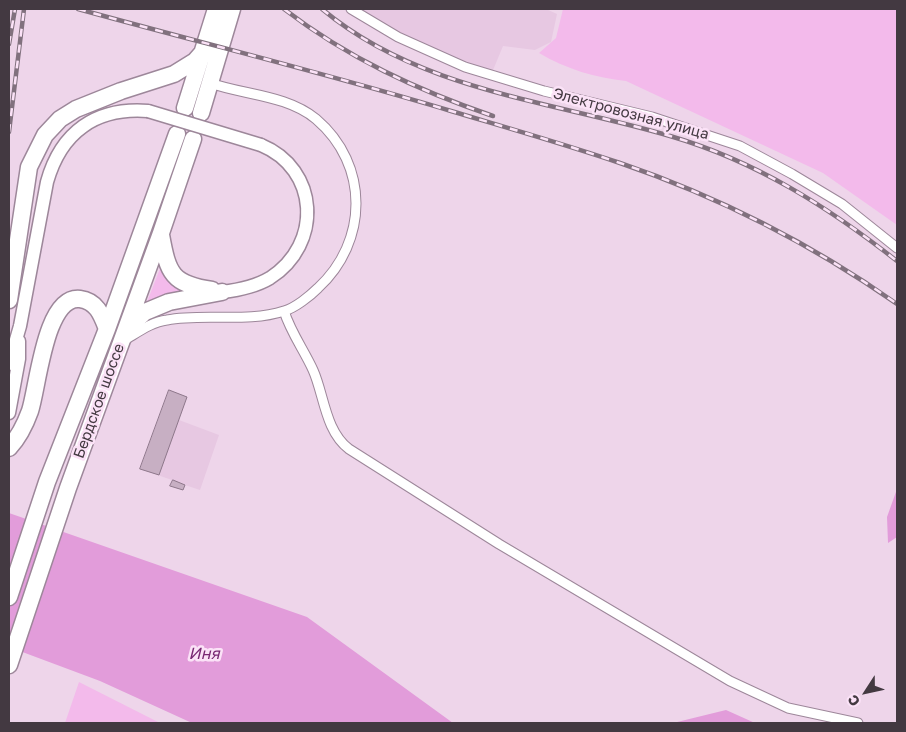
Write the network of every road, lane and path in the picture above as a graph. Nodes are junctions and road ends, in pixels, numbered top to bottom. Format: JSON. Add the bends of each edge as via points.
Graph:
{"nodes":[{"id":1,"x":216,"y":9,"type":"edge"},
{"id":2,"x":232,"y":9,"type":"edge"},
{"id":3,"x":351,"y":9,"type":"edge"},
{"id":4,"x":202,"y":53,"type":"junction"},
{"id":5,"x":210,"y":83,"type":"junction"},
{"id":6,"x":161,"y":233,"type":"junction"},
{"id":7,"x":897,"y":248,"type":"edge"},
{"id":8,"x":222,"y":292,"type":"junction"},
{"id":9,"x":9,"y":300,"type":"edge"},
{"id":10,"x":284,"y":311,"type":"junction"},
{"id":11,"x":20,"y":326,"type":"junction"},
{"id":12,"x":107,"y":329,"type":"junction"},
{"id":13,"x":122,"y":337,"type":"junction"},
{"id":14,"x":9,"y":364,"type":"edge"},
{"id":15,"x":9,"y":413,"type":"edge"},
{"id":16,"x":9,"y":448,"type":"edge"},
{"id":17,"x":9,"y":597,"type":"edge"},
{"id":18,"x":9,"y":665,"type":"edge"},
{"id":19,"x":858,"y":723,"type":"edge"}],
"edges":[{"from":1,"to":4,"type":"highway"},
{"from":2,"to":5,"type":"highway"},
{"from":3,"to":7,"type":"street","name":"Электровозная улица","via":[[398,37],[465,67],[544,91],[652,117],[740,146],[842,204]]},
{"from":4,"to":5,"type":"highway","via":[[193,111]]},
{"from":4,"to":9,"type":"highway","via":[[174,74],[76,109],[60,119],[45,135],[29,167]]},
{"from":5,"to":10,"type":"street","via":[[296,106],[316,119],[332,136],[356,186],[355,228],[344,257],[312,294]]},
{"from":6,"to":8,"type":"highway","via":[[165,258],[180,282]]},
{"from":6,"to":12,"type":"highway","name":"Бердское шоссе","via":[[185,136]]},
{"from":6,"to":13,"type":"highway","name":"Бердское шоссе"},
{"from":8,"to":11,"type":"main road","bridge":true,"via":[[258,284],[294,254],[304,234],[307,212],[299,176],[283,156],[261,145],[148,111],[125,111],[103,115],[90,122],[60,148],[52,164]]},
{"from":8,"to":13,"type":"highway","via":[[169,302],[149,310]]},
{"from":10,"to":13,"type":"street","via":[[236,318],[166,320]]},
{"from":10,"to":19,"type":"street","via":[[314,372],[325,413],[349,449],[499,544],[730,681],[788,708]]},
{"from":11,"to":14,"type":"main road"},
{"from":11,"to":15,"type":"main road","via":[[19,359]]},
{"from":12,"to":16,"type":"highway","via":[[98,309],[88,301],[73,300],[61,307],[52,322],[30,412]]},
{"from":12,"to":17,"type":"highway","name":"Бердское шоссе","via":[[47,482]]},
{"from":13,"to":18,"type":"highway","name":"Бердское шоссе"}]}
